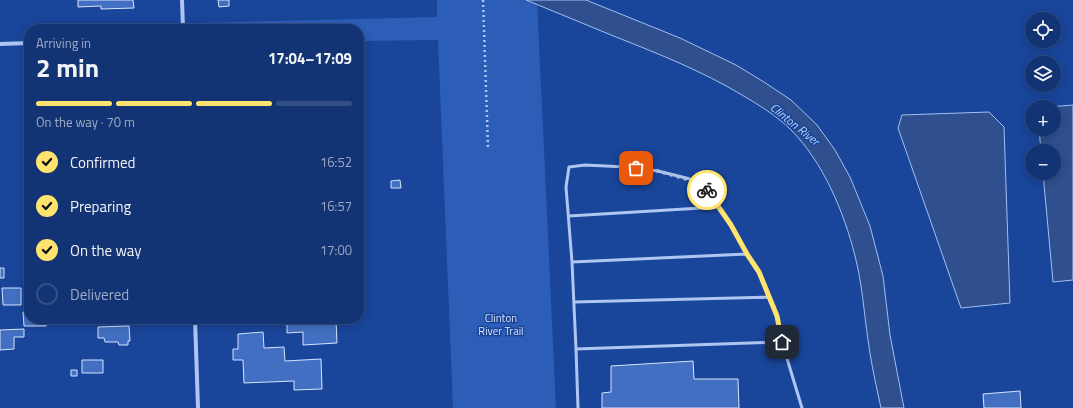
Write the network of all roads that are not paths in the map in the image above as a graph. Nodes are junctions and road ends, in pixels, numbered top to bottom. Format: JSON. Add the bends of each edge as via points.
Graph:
{"nodes":[{"id":1,"x":182,"y":0,"type":"edge"},
{"id":2,"x":183,"y":24,"type":"edge"},
{"id":3,"x":24,"y":43,"type":"edge"},
{"id":4,"x":0,"y":44,"type":"edge"},
{"id":5,"x":718,"y":207,"type":"junction"},
{"id":6,"x":569,"y":216,"type":"junction"},
{"id":7,"x":747,"y":254,"type":"junction"},
{"id":8,"x":572,"y":262,"type":"junction"},
{"id":9,"x":769,"y":297,"type":"junction"},
{"id":10,"x":574,"y":302,"type":"junction"},
{"id":11,"x":195,"y":324,"type":"edge"},
{"id":12,"x":782,"y":342,"type":"junction"},
{"id":13,"x":576,"y":349,"type":"junction"},
{"id":14,"x":198,"y":408,"type":"edge"},
{"id":15,"x":578,"y":408,"type":"edge"},
{"id":16,"x":802,"y":408,"type":"edge"}],
"edges":[{"from":1,"to":2,"type":"street"},
{"from":3,"to":4,"type":"street"},
{"from":5,"to":6,"type":"lane"},
{"from":5,"to":6,"type":"lane","via":[[707,191],[690,180],[651,170],[586,165],[569,167],[566,187]]},
{"from":5,"to":7,"type":"lane"},
{"from":6,"to":8,"type":"lane"},
{"from":7,"to":8,"type":"lane"},
{"from":7,"to":9,"type":"lane","via":[[759,272]]},
{"from":8,"to":10,"type":"lane"},
{"from":9,"to":10,"type":"lane"},
{"from":9,"to":12,"type":"lane","via":[[777,316]]},
{"from":10,"to":13,"type":"lane"},
{"from":11,"to":14,"type":"street"},
{"from":12,"to":13,"type":"lane"},
{"from":12,"to":16,"type":"lane"},
{"from":13,"to":15,"type":"lane"}]}
